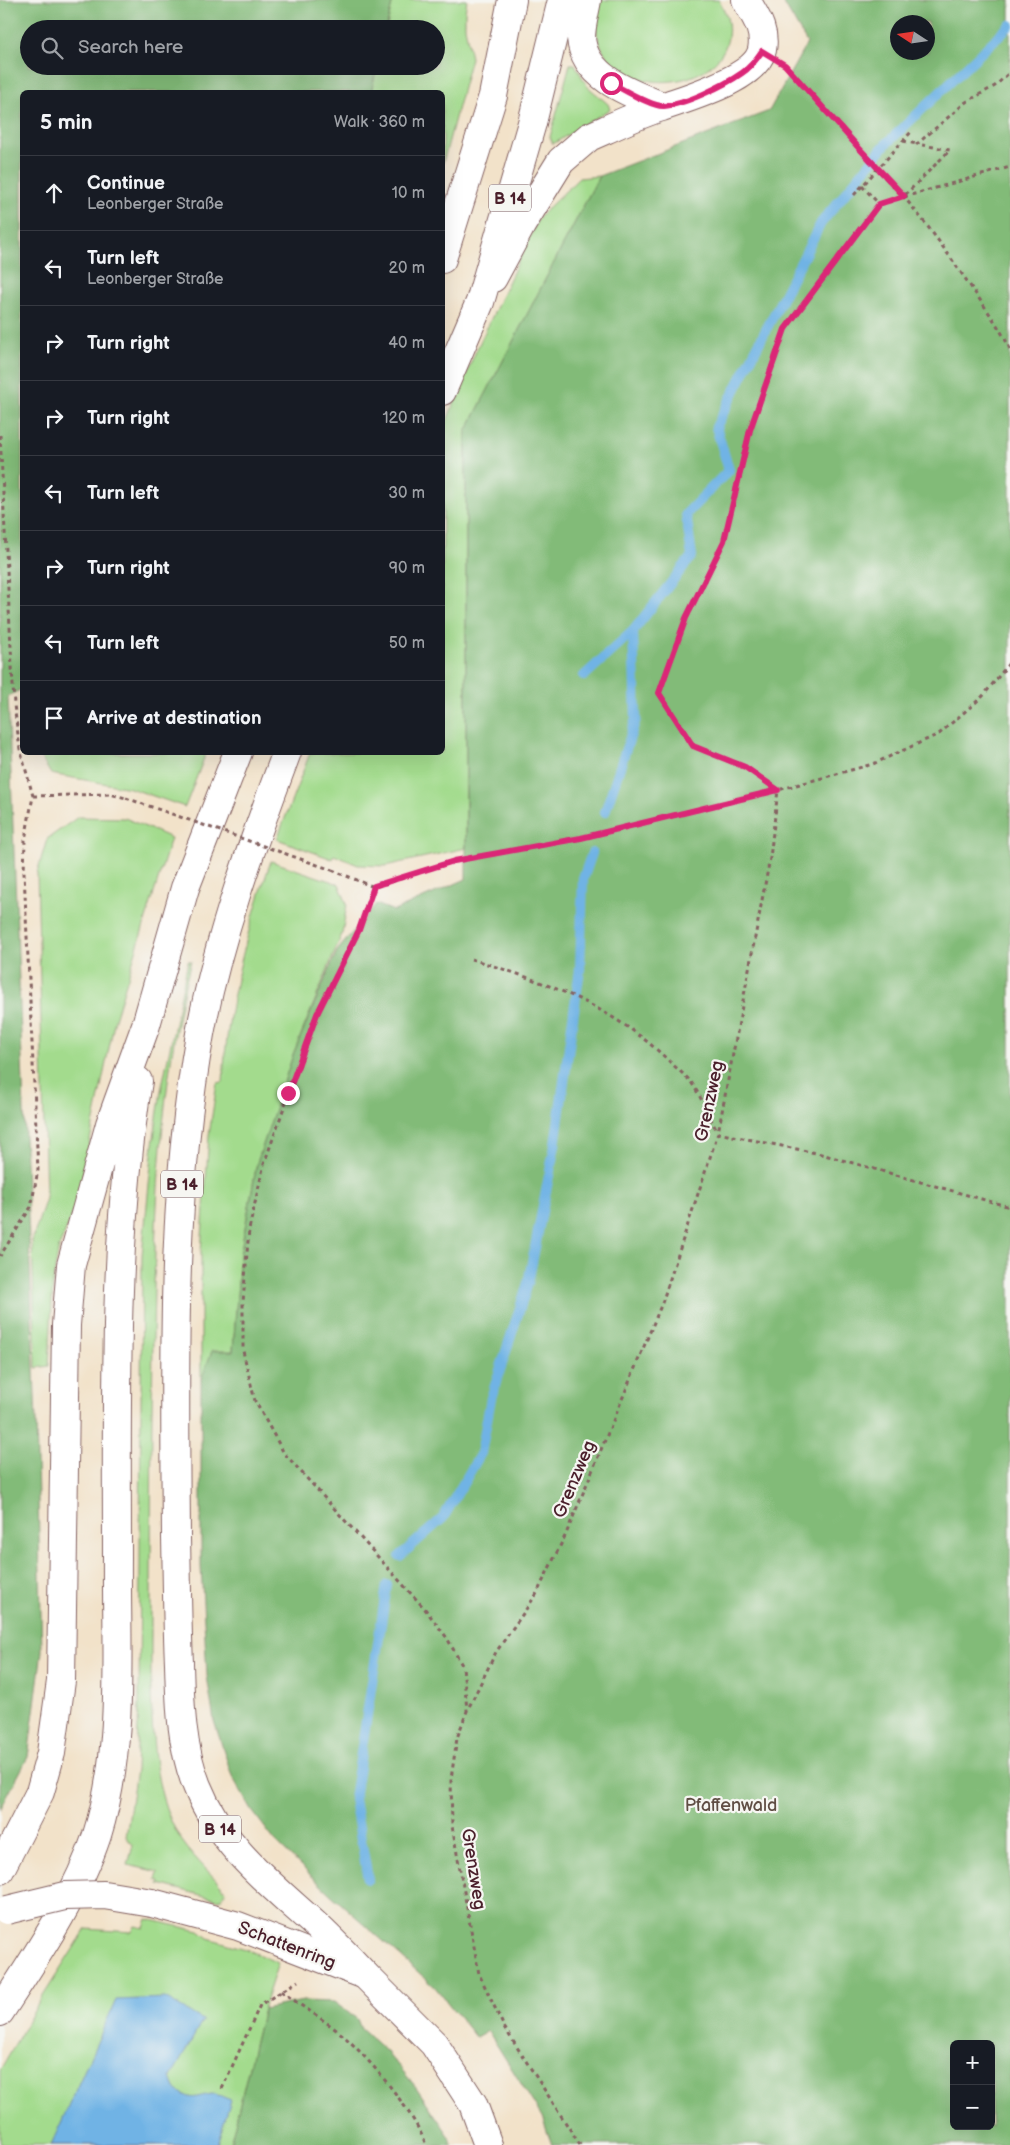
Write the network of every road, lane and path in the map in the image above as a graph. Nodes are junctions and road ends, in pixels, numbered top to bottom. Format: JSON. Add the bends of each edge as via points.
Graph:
{"nodes":[{"id":1,"x":512,"y":0,"type":"edge"},
{"id":2,"x":562,"y":0,"type":"edge"},
{"id":3,"x":587,"y":0,"type":"edge"},
{"id":4,"x":746,"y":0,"type":"edge"},
{"id":5,"x":762,"y":51,"type":"junction"},
{"id":6,"x":1010,"y":72,"type":"edge"},
{"id":7,"x":662,"y":106,"type":"junction"},
{"id":8,"x":911,"y":132,"type":"dead end"},
{"id":9,"x":903,"y":141,"type":"junction"},
{"id":10,"x":917,"y":144,"type":"junction"},
{"id":11,"x":1010,"y":167,"type":"edge"},
{"id":12,"x":862,"y":186,"type":"junction"},
{"id":13,"x":854,"y":195,"type":"dead end"},
{"id":14,"x":904,"y":196,"type":"junction"},
{"id":15,"x":879,"y":204,"type":"junction"},
{"id":16,"x":445,"y":250,"type":"edge"},
{"id":17,"x":480,"y":302,"type":"junction"},
{"id":18,"x":1010,"y":349,"type":"edge"},
{"id":19,"x":445,"y":384,"type":"edge"},
{"id":20,"x":0,"y":435,"type":"edge"},
{"id":21,"x":1010,"y":662,"type":"edge"},
{"id":22,"x":20,"y":749,"type":"edge"},
{"id":23,"x":22,"y":755,"type":"edge"},
{"id":24,"x":237,"y":755,"type":"edge"},
{"id":25,"x":286,"y":755,"type":"edge"},
{"id":26,"x":778,"y":790,"type":"junction"},
{"id":27,"x":34,"y":796,"type":"junction"},
{"id":28,"x":374,"y":886,"type":"junction"},
{"id":29,"x":471,"y":958,"type":"dead end"},
{"id":30,"x":146,"y":1025,"type":"junction"},
{"id":31,"x":718,"y":1133,"type":"junction"},
{"id":32,"x":1010,"y":1207,"type":"edge"},
{"id":33,"x":0,"y":1256,"type":"edge"},
{"id":34,"x":467,"y":1710,"type":"junction"},
{"id":35,"x":0,"y":1870,"type":"edge"},
{"id":36,"x":4,"y":1911,"type":"edge"},
{"id":37,"x":330,"y":1961,"type":"junction"},
{"id":38,"x":365,"y":1975,"type":"junction"},
{"id":39,"x":281,"y":1991,"type":"junction"},
{"id":40,"x":0,"y":2012,"type":"edge"},
{"id":41,"x":222,"y":2089,"type":"dead end"},
{"id":42,"x":426,"y":2145,"type":"edge"},
{"id":43,"x":488,"y":2145,"type":"edge"},
{"id":44,"x":580,"y":2145,"type":"edge"}],
"edges":[{"from":1,"to":16,"type":"main road","number":"B 14","via":[[494,96]]},
{"from":2,"to":17,"type":"main road","number":"B 14","via":[[532,123]]},
{"from":3,"to":7,"type":"main road","via":[[581,38],[589,60],[611,83]]},
{"from":4,"to":5,"type":"main road","via":[[762,29]]},
{"from":5,"to":7,"type":"main road","via":[[741,74],[683,101]]},
{"from":5,"to":14,"type":"path","bridge":true,"via":[[785,65]]},
{"from":6,"to":10,"type":"path","via":[[994,86],[966,102]]},
{"from":7,"to":17,"type":"main road","via":[[589,137],[561,161]]},
{"from":8,"to":9,"type":"path"},
{"from":9,"to":10,"type":"path"},
{"from":9,"to":12,"type":"path"},
{"from":10,"to":14,"type":"path","via":[[950,150]]},
{"from":11,"to":14,"type":"path"},
{"from":12,"to":13,"type":"path"},
{"from":12,"to":15,"type":"path"},
{"from":14,"to":15,"type":"path"},
{"from":14,"to":18,"type":"path","via":[[1003,333]]},
{"from":15,"to":26,"type":"path","via":[[785,329],[750,430],[724,541],[686,618],[659,693],[693,746],[745,767]]},
{"from":17,"to":19,"type":"main road","number":"B 14"},
{"from":20,"to":22,"type":"path","via":[[14,705]]},
{"from":21,"to":26,"type":"path","via":[[983,696],[939,734],[872,764]]},
{"from":23,"to":27,"type":"path"},
{"from":24,"to":30,"type":"main road","via":[[185,888]]},
{"from":25,"to":38,"type":"main road","number":"B 14","via":[[240,879],[224,934],[200,1033],[185,1148],[176,1267],[180,1709],[189,1764],[213,1820],[262,1878],[320,1929]]},
{"from":26,"to":28,"type":"path","via":[[581,838],[454,861]]},
{"from":26,"to":31,"type":"path","name":"Grenzweg","via":[[770,858]]},
{"from":27,"to":28,"type":"path","bridge":true,"via":[[110,794],[126,798]]},
{"from":27,"to":33,"type":"path","via":[[25,840],[24,873],[38,1170],[31,1206]]},
{"from":28,"to":34,"type":"path","via":[[359,930],[317,1014],[264,1164],[249,1229],[243,1351],[255,1401],[284,1453],[425,1609],[447,1638],[463,1667]]},
{"from":29,"to":31,"type":"path","via":[[563,990],[647,1040],[690,1082]]},
{"from":30,"to":35,"type":"main road","via":[[112,1116],[71,1265],[66,1326],[62,1681],[51,1753],[40,1792]]},
{"from":30,"to":40,"type":"main road","via":[[125,1176],[120,1250],[116,1686],[111,1770],[96,1835],[79,1880]]},
{"from":31,"to":32,"type":"path","via":[[821,1154]]},
{"from":31,"to":34,"type":"path","name":"Grenzweg","via":[[662,1303],[566,1534],[536,1595],[496,1652]]},
{"from":34,"to":44,"type":"path","name":"Grenzweg","via":[[451,1779],[452,1826],[480,1974],[504,2027]]},
{"from":36,"to":37,"type":"main road","name":"Schattenring","bridge":true,"via":[[65,1896],[104,1895],[152,1903],[238,1926]]},
{"from":37,"to":38,"type":"main road","name":"Schattenring"},
{"from":37,"to":39,"type":"path"},
{"from":38,"to":43,"type":"main road","name":"Schattenring","number":"B 14","via":[[434,2044],[473,2104]]},
{"from":39,"to":41,"type":"path","via":[[260,2005]]},
{"from":39,"to":42,"type":"path","via":[[346,2038],[382,2078],[421,2130]]}]}
